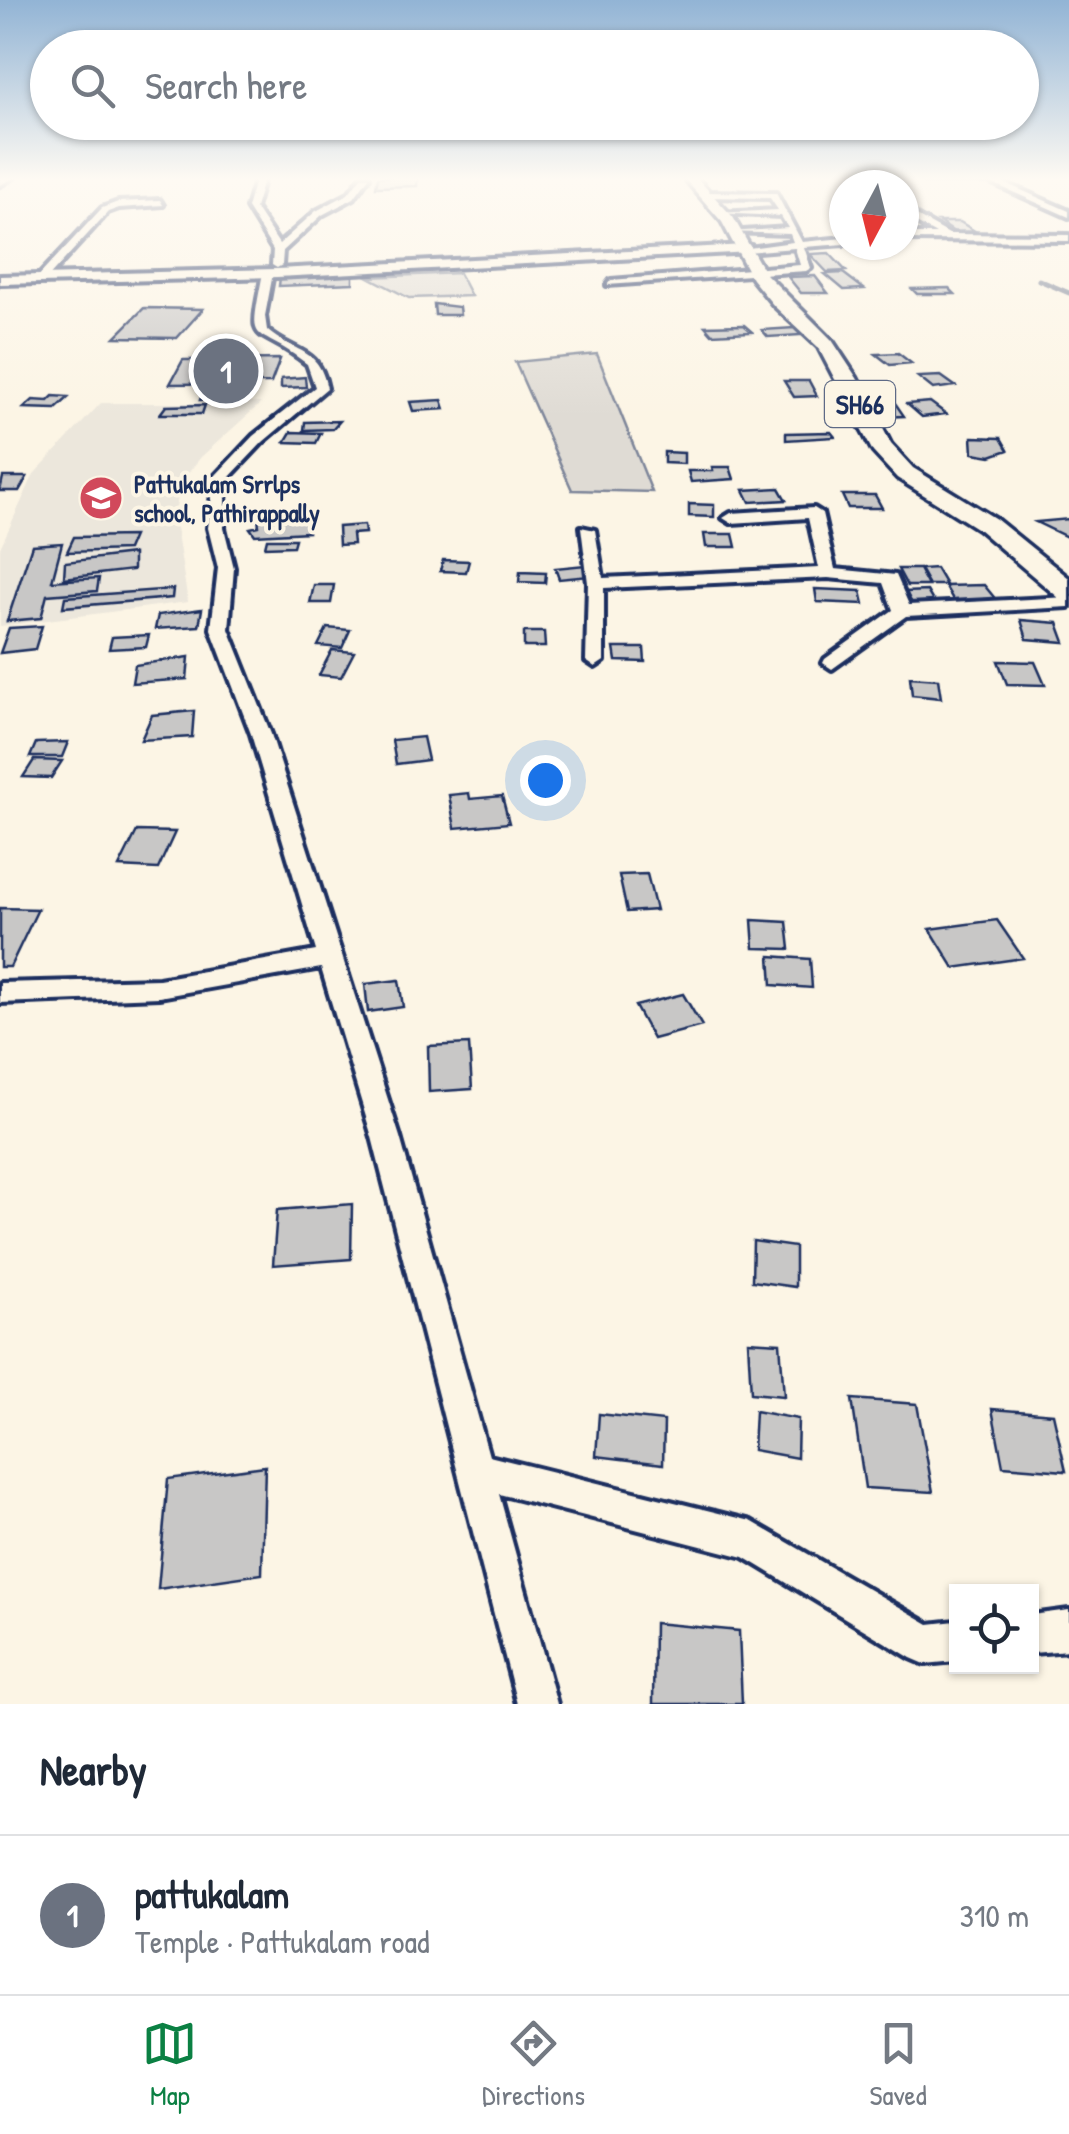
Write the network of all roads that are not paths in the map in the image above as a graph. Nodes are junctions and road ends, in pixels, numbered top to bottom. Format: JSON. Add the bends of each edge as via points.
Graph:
{"nodes":[{"id":1,"x":62,"y":257,"type":"edge"},
{"id":2,"x":270,"y":257,"type":"edge"},
{"id":3,"x":282,"y":257,"type":"edge"},
{"id":4,"x":444,"y":257,"type":"edge"},
{"id":5,"x":749,"y":257,"type":"edge"},
{"id":6,"x":803,"y":257,"type":"edge"},
{"id":7,"x":274,"y":266,"type":"junction"},
{"id":8,"x":758,"y":274,"type":"junction"},
{"id":9,"x":0,"y":280,"type":"edge"},
{"id":10,"x":40,"y":280,"type":"junction"},
{"id":11,"x":610,"y":283,"type":"dead end"},
{"id":12,"x":731,"y":518,"type":"dead end"},
{"id":13,"x":587,"y":530,"type":"dead end"},
{"id":14,"x":828,"y":573,"type":"junction"},
{"id":15,"x":596,"y":584,"type":"junction"},
{"id":16,"x":1069,"y":592,"type":"edge"},
{"id":17,"x":1069,"y":602,"type":"edge"},
{"id":18,"x":902,"y":611,"type":"junction"},
{"id":19,"x":595,"y":661,"type":"dead end"},
{"id":20,"x":832,"y":662,"type":"dead end"},
{"id":21,"x":329,"y":958,"type":"junction"},
{"id":22,"x":0,"y":993,"type":"edge"},
{"id":23,"x":474,"y":1470,"type":"junction"},
{"id":24,"x":1069,"y":1630,"type":"edge"},
{"id":25,"x":1039,"y":1633,"type":"edge"},
{"id":26,"x":949,"y":1642,"type":"edge"},
{"id":27,"x":537,"y":1704,"type":"edge"}],
"edges":[{"from":1,"to":10,"type":"street"},
{"from":2,"to":7,"type":"street"},
{"from":3,"to":7,"type":"street"},
{"from":4,"to":7,"type":"main road"},
{"from":5,"to":8,"type":"main road","number":"SH66"},
{"from":6,"to":8,"type":"street","via":[[806,268]]},
{"from":7,"to":10,"type":"main road"},
{"from":7,"to":21,"type":"street","via":[[259,322],[274,341],[314,360],[321,388],[219,480],[216,528],[226,568],[220,629],[261,734]]},
{"from":8,"to":11,"type":"street"},
{"from":8,"to":16,"type":"main road","number":"SH66","via":[[825,344],[881,447],[905,473],[987,524]]},
{"from":9,"to":10,"type":"main road"},
{"from":12,"to":14,"type":"street","via":[[814,513]]},
{"from":13,"to":15,"type":"street"},
{"from":14,"to":15,"type":"street"},
{"from":14,"to":18,"type":"street","via":[[890,579]]},
{"from":15,"to":19,"type":"street"},
{"from":17,"to":18,"type":"street"},
{"from":18,"to":20,"type":"street"},
{"from":21,"to":22,"type":"street","via":[[159,988]]},
{"from":21,"to":23,"type":"street","via":[[386,1137]]},
{"from":23,"to":26,"type":"street","via":[[751,1540],[925,1644]]},
{"from":23,"to":27,"type":"street"},
{"from":24,"to":25,"type":"street"}]}
